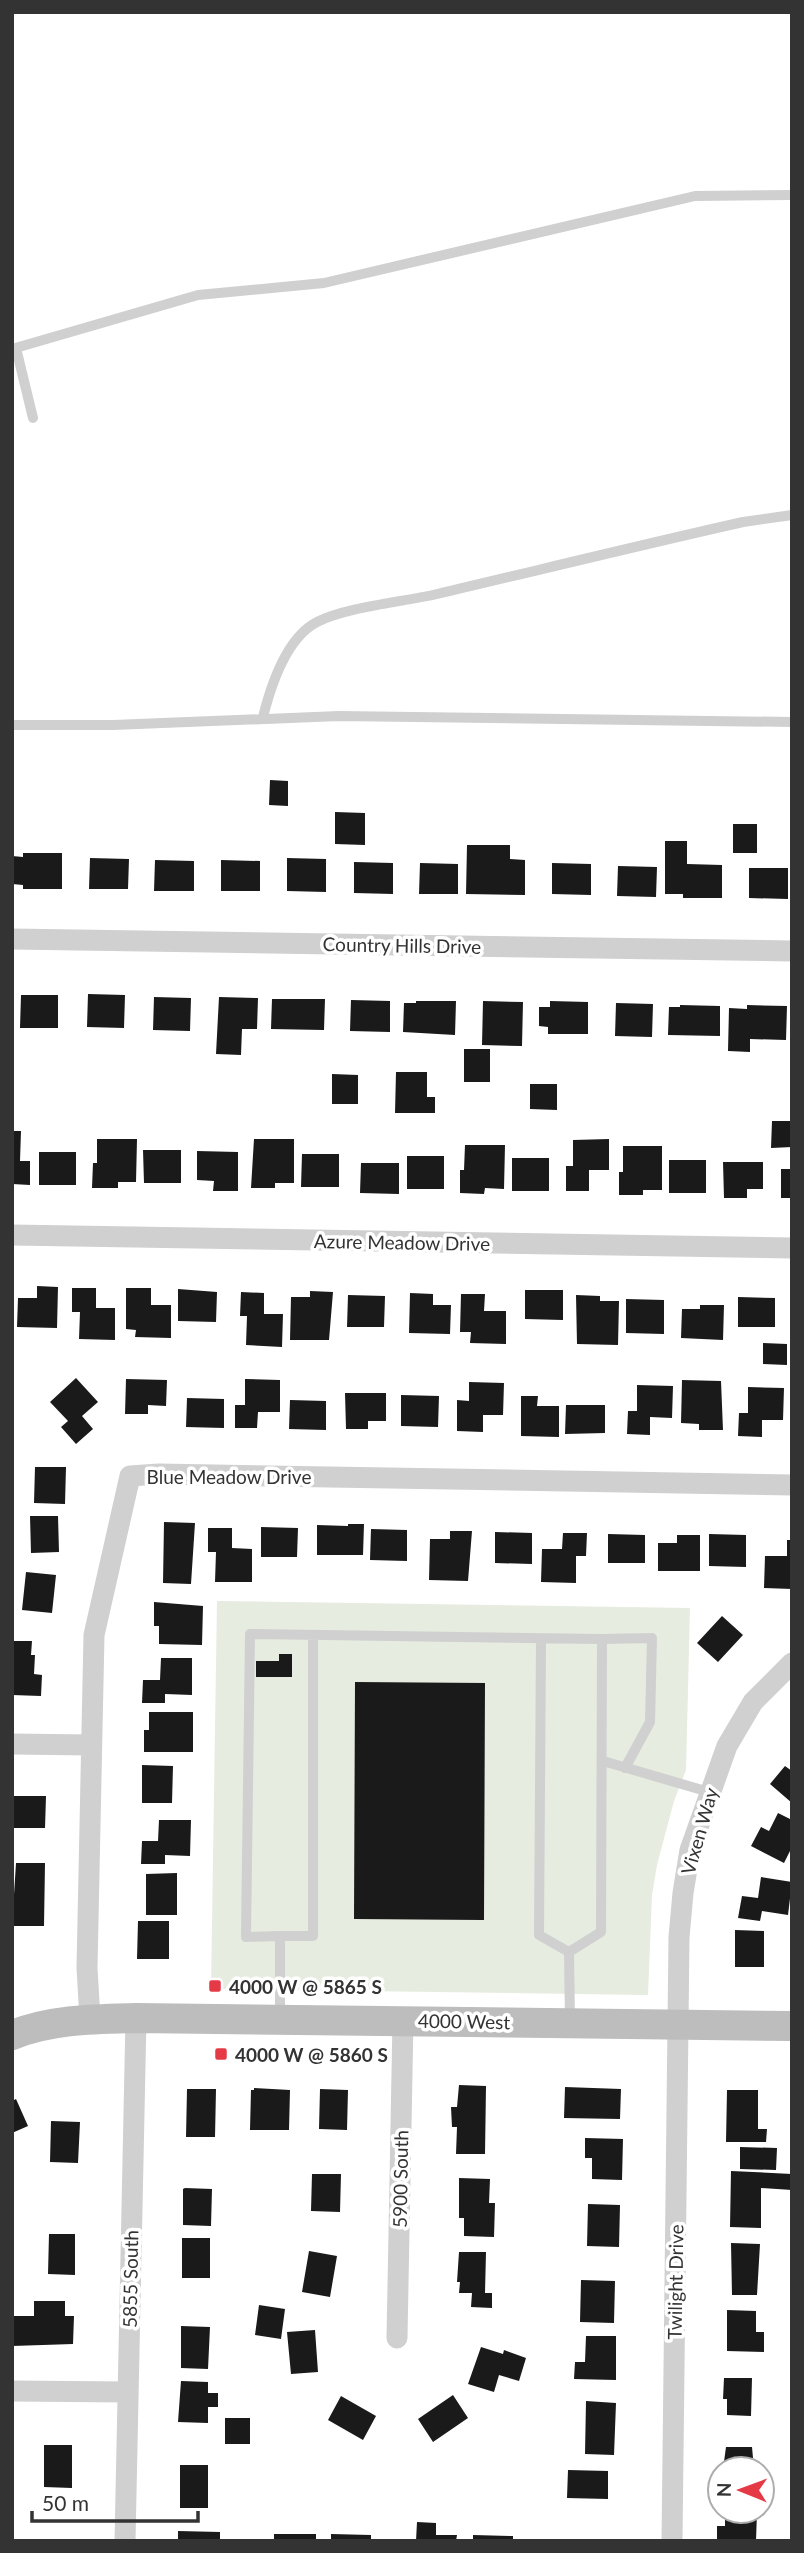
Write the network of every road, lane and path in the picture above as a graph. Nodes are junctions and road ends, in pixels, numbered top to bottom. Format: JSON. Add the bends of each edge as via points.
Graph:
{"nodes":[{"id":1,"x":792,"y":195,"type":"edge"},
{"id":2,"x":14,"y":348,"type":"edge"},
{"id":3,"x":33,"y":418,"type":"dead end"},
{"id":4,"x":792,"y":515,"type":"edge"},
{"id":5,"x":263,"y":717,"type":"junction"},
{"id":6,"x":792,"y":722,"type":"edge"},
{"id":7,"x":12,"y":725,"type":"edge"},
{"id":8,"x":12,"y":939,"type":"edge"},
{"id":9,"x":792,"y":951,"type":"edge"},
{"id":10,"x":12,"y":1235,"type":"edge"},
{"id":11,"x":792,"y":1248,"type":"edge"},
{"id":12,"x":792,"y":1485,"type":"edge"},
{"id":13,"x":313,"y":1635,"type":"junction"},
{"id":14,"x":541,"y":1638,"type":"junction"},
{"id":15,"x":602,"y":1639,"type":"junction"},
{"id":16,"x":792,"y":1663,"type":"edge"},
{"id":17,"x":12,"y":1744,"type":"edge"},
{"id":18,"x":91,"y":1745,"type":"junction"},
{"id":19,"x":603,"y":1761,"type":"junction"},
{"id":20,"x":625,"y":1769,"type":"junction"},
{"id":21,"x":709,"y":1792,"type":"junction"},
{"id":22,"x":281,"y":1936,"type":"junction"},
{"id":23,"x":569,"y":1952,"type":"junction"},
{"id":24,"x":136,"y":2018,"type":"junction"},
{"id":25,"x":90,"y":2019,"type":"junction"},
{"id":26,"x":280,"y":2019,"type":"junction"},
{"id":27,"x":403,"y":2020,"type":"junction"},
{"id":28,"x":570,"y":2023,"type":"junction"},
{"id":29,"x":679,"y":2024,"type":"junction"},
{"id":30,"x":792,"y":2026,"type":"edge"},
{"id":31,"x":12,"y":2035,"type":"edge"},
{"id":32,"x":397,"y":2338,"type":"dead end"},
{"id":33,"x":12,"y":2391,"type":"edge"},
{"id":34,"x":127,"y":2392,"type":"junction"},
{"id":35,"x":125,"y":2541,"type":"edge"},
{"id":36,"x":672,"y":2541,"type":"edge"}],
"edges":[{"from":1,"to":2,"type":"lane","via":[[695,196],[324,283],[198,295]]},
{"from":2,"to":3,"type":"lane"},
{"from":4,"to":5,"type":"lane","via":[[743,522],[317,622],[289,650]]},
{"from":5,"to":6,"type":"lane"},
{"from":5,"to":7,"type":"lane"},
{"from":8,"to":9,"type":"street","name":"Country Hills Drive"},
{"from":10,"to":11,"type":"street","name":"Azure Meadow Drive"},
{"from":12,"to":18,"type":"street","name":"Blue Meadow Drive","via":[[130,1476],[94,1635]]},
{"from":13,"to":14,"type":"lane"},
{"from":13,"to":22,"type":"lane","via":[[313,1937]]},
{"from":13,"to":22,"type":"lane","via":[[250,1634],[246,1937]]},
{"from":14,"to":15,"type":"lane"},
{"from":14,"to":23,"type":"lane","via":[[539,1934]]},
{"from":15,"to":19,"type":"lane"},
{"from":15,"to":20,"type":"lane","via":[[652,1638],[650,1721]]},
{"from":16,"to":21,"type":"street","name":"Vixen Way","via":[[753,1702],[727,1746]]},
{"from":17,"to":18,"type":"street"},
{"from":18,"to":25,"type":"street","name":"Blue Meadow Drive"},
{"from":19,"to":20,"type":"lane"},
{"from":19,"to":23,"type":"lane","via":[[601,1932]]},
{"from":20,"to":21,"type":"lane"},
{"from":21,"to":29,"type":"street","name":"Vixen Way","via":[[682,1893]]},
{"from":22,"to":26,"type":"lane"},
{"from":23,"to":28,"type":"lane"},
{"from":24,"to":25,"type":"street","name":"4000 West"},
{"from":24,"to":26,"type":"street","name":"4000 West"},
{"from":24,"to":34,"type":"street","name":"5855 South"},
{"from":25,"to":31,"type":"street","name":"4000 West"},
{"from":26,"to":27,"type":"street","name":"4000 West"},
{"from":27,"to":28,"type":"street","name":"4000 West"},
{"from":27,"to":32,"type":"street","name":"5900 South"},
{"from":28,"to":29,"type":"street","name":"4000 West"},
{"from":29,"to":30,"type":"street","name":"4000 West"},
{"from":29,"to":36,"type":"street","name":"Twilight Drive"},
{"from":33,"to":34,"type":"street"},
{"from":34,"to":35,"type":"street","name":"5855 South"}]}
